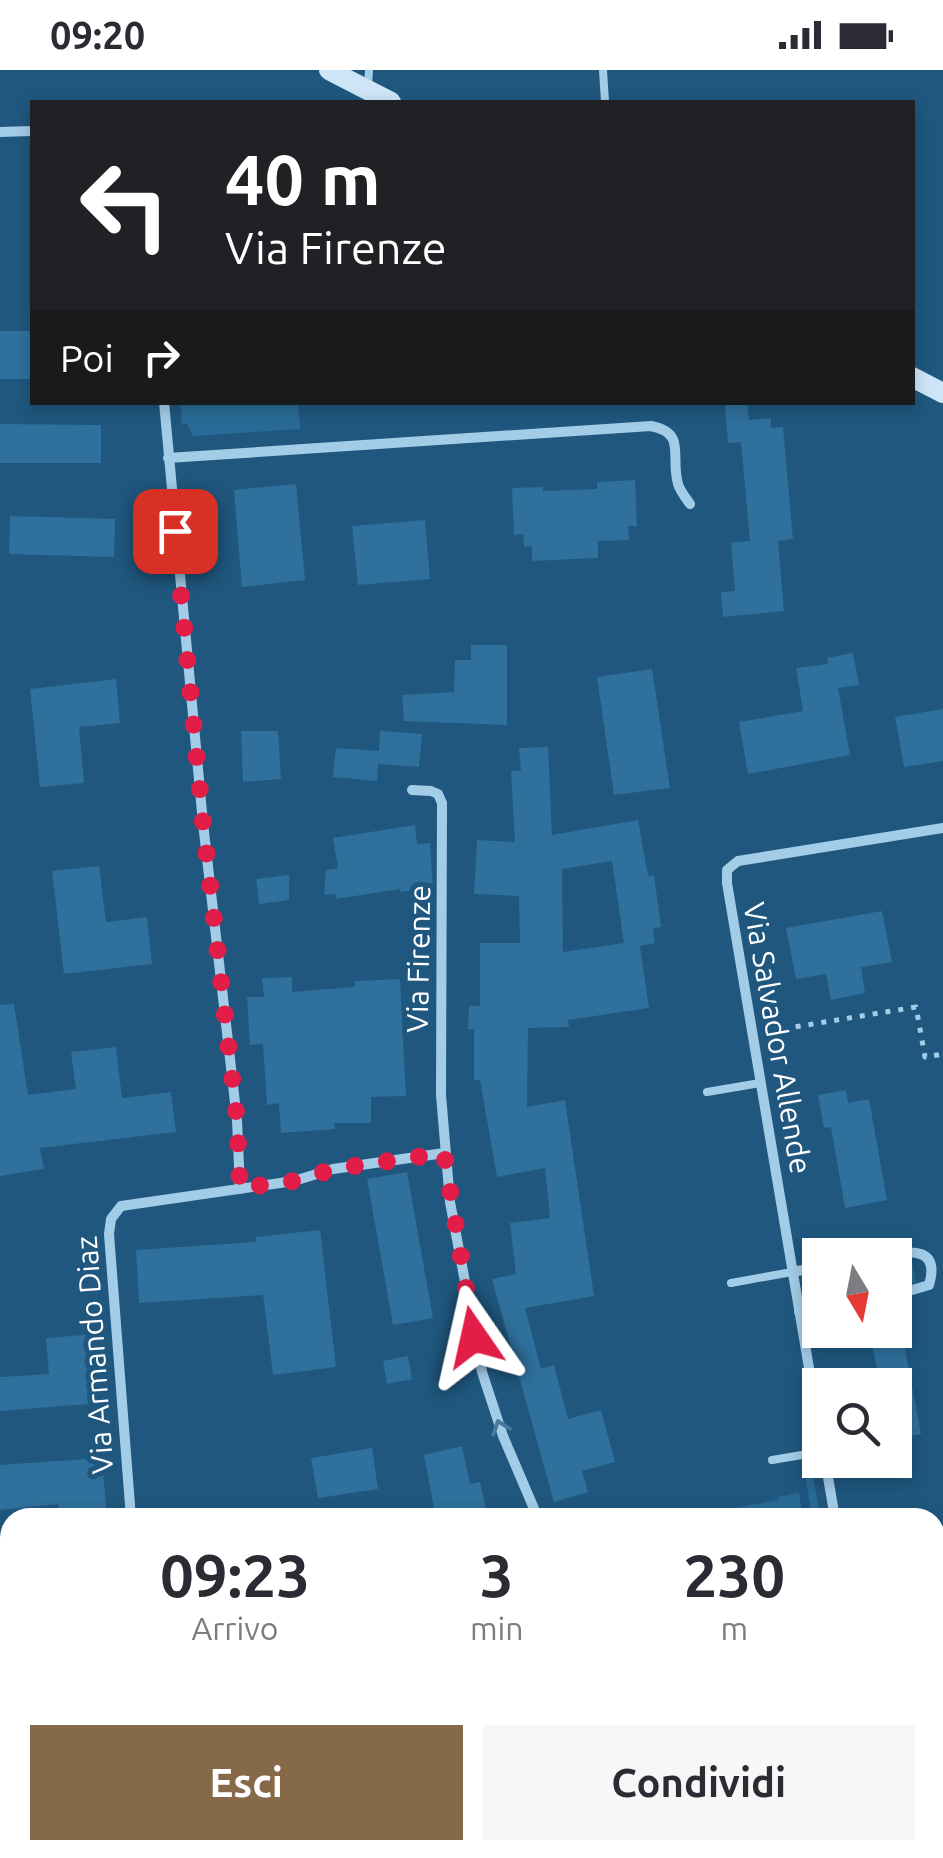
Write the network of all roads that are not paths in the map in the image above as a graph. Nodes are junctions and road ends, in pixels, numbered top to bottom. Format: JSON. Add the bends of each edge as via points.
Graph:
{"nodes":[{"id":1,"x":329,"y":70,"type":"edge"},
{"id":2,"x":603,"y":70,"type":"edge"},
{"id":3,"x":368,"y":80,"type":"edge"},
{"id":4,"x":389,"y":100,"type":"edge"},
{"id":5,"x":605,"y":100,"type":"edge"},
{"id":6,"x":30,"y":131,"type":"edge"},
{"id":7,"x":0,"y":132,"type":"edge"},
{"id":8,"x":915,"y":379,"type":"edge"},
{"id":9,"x":943,"y":393,"type":"edge"},
{"id":10,"x":164,"y":405,"type":"edge"},
{"id":11,"x":168,"y":458,"type":"junction"},
{"id":12,"x":690,"y":504,"type":"dead end"},
{"id":13,"x":412,"y":790,"type":"dead end"},
{"id":14,"x":943,"y":828,"type":"edge"},
{"id":15,"x":760,"y":1083,"type":"junction"},
{"id":16,"x":707,"y":1092,"type":"dead end"},
{"id":17,"x":444,"y":1153,"type":"junction"},
{"id":18,"x":240,"y":1188,"type":"junction"},
{"id":19,"x":912,"y":1251,"type":"edge"},
{"id":20,"x":802,"y":1270,"type":"edge"},
{"id":21,"x":792,"y":1272,"type":"junction"},
{"id":22,"x":730,"y":1283,"type":"dead end"},
{"id":23,"x":912,"y":1293,"type":"edge"},
{"id":24,"x":802,"y":1311,"type":"edge"},
{"id":25,"x":799,"y":1312,"type":"junction"},
{"id":26,"x":809,"y":1368,"type":"edge"},
{"id":27,"x":802,"y":1455,"type":"edge"},
{"id":28,"x":772,"y":1460,"type":"dead end"},
{"id":29,"x":827,"y":1478,"type":"edge"},
{"id":30,"x":130,"y":1508,"type":"edge"},
{"id":31,"x":534,"y":1508,"type":"edge"},
{"id":32,"x":833,"y":1508,"type":"edge"}],
"edges":[{"from":1,"to":3,"type":"main road"},
{"from":2,"to":5,"type":"lane"},
{"from":3,"to":4,"type":"main road"},
{"from":6,"to":7,"type":"street"},
{"from":8,"to":9,"type":"main road"},
{"from":10,"to":11,"type":"street"},
{"from":11,"to":12,"type":"street","via":[[651,426],[674,438],[679,488]]},
{"from":11,"to":18,"type":"street"},
{"from":13,"to":17,"type":"street","name":"Via Firenze","via":[[431,790],[442,803]]},
{"from":14,"to":15,"type":"street","name":"Via Salvador Allende","via":[[738,862],[727,870]]},
{"from":15,"to":16,"type":"lane"},
{"from":15,"to":21,"type":"street","name":"Via Salvador Allende"},
{"from":17,"to":18,"type":"street"},
{"from":31,"to":17,"type":"street","name":"Via Firenze","one_way":true,"via":[[482,1372]]},
{"from":18,"to":30,"type":"street","name":"Via Armando Diaz","via":[[122,1206],[111,1219]]},
{"from":19,"to":23,"type":"street","via":[[928,1260],[932,1278]]},
{"from":20,"to":21,"type":"street"},
{"from":21,"to":22,"type":"lane"},
{"from":21,"to":25,"type":"street","name":"Via Salvador Allende"},
{"from":24,"to":25,"type":"street"},
{"from":25,"to":26,"type":"street","name":"Via Salvador Allende"},
{"from":27,"to":28,"type":"lane"},
{"from":29,"to":32,"type":"street"}]}
